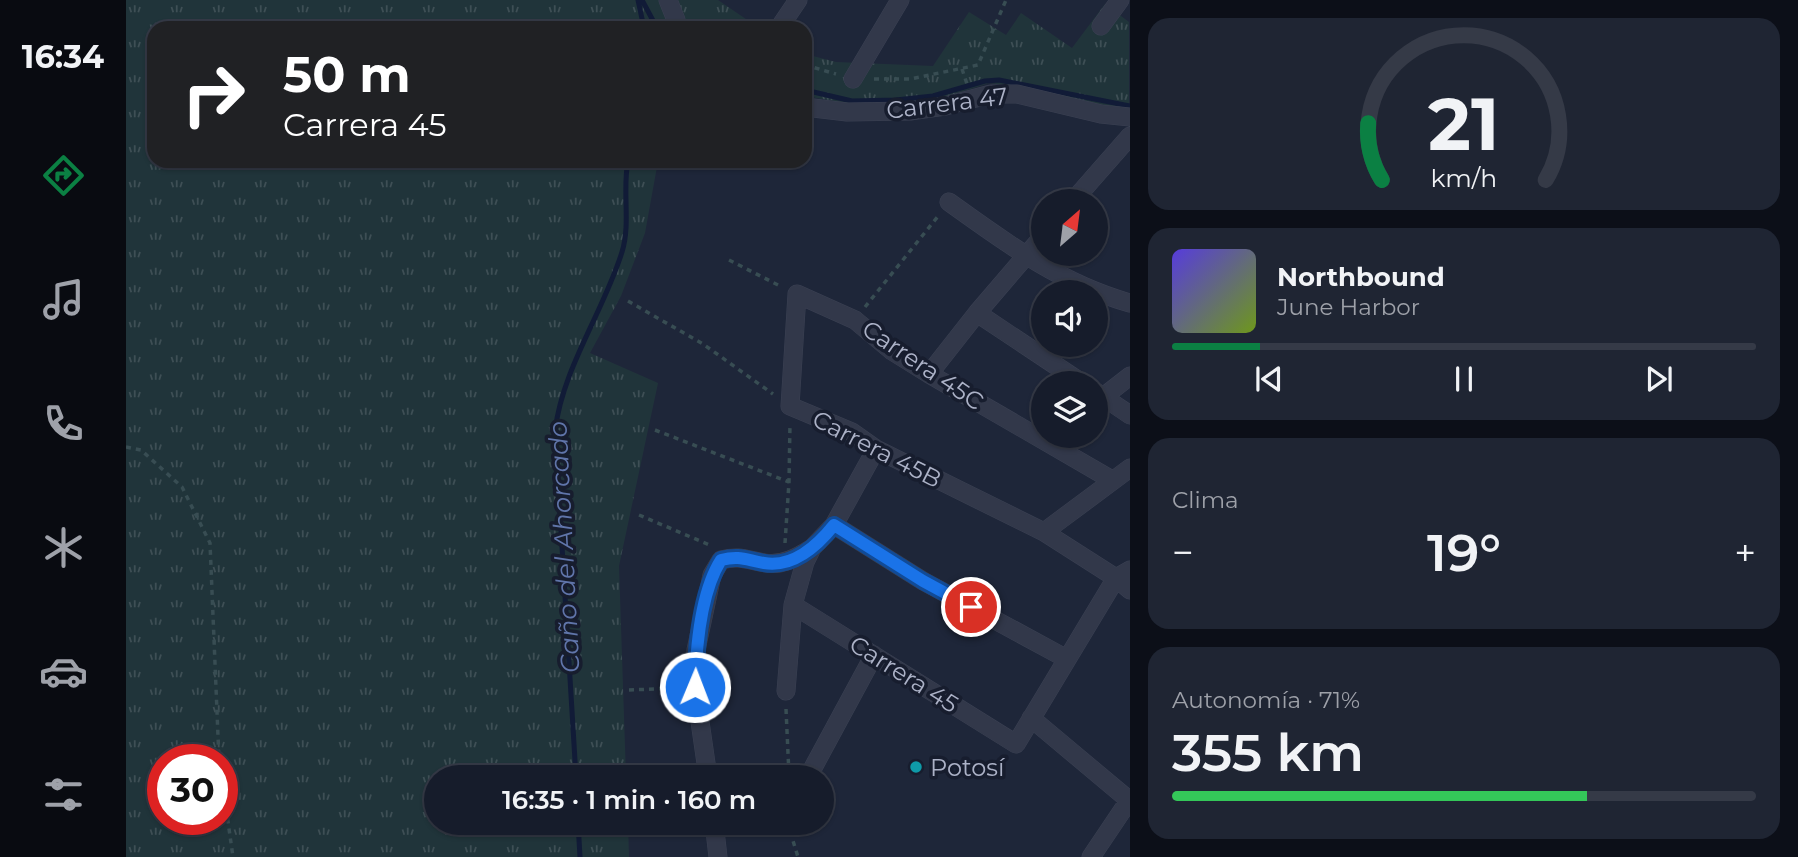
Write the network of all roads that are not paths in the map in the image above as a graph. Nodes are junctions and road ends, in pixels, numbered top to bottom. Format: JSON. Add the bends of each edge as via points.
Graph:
{"nodes":[{"id":1,"x":668,"y":0,"type":"edge"},
{"id":2,"x":798,"y":0,"type":"edge"},
{"id":3,"x":900,"y":0,"type":"edge"},
{"id":4,"x":1120,"y":0,"type":"edge"},
{"id":5,"x":676,"y":20,"type":"dead end"},
{"id":6,"x":784,"y":21,"type":"edge"},
{"id":7,"x":1101,"y":26,"type":"dead end"},
{"id":8,"x":853,"y":79,"type":"road end"},
{"id":9,"x":812,"y":108,"type":"edge"},
{"id":10,"x":1129,"y":117,"type":"edge"},
{"id":11,"x":1129,"y":136,"type":"edge"},
{"id":12,"x":1083,"y":189,"type":"edge"},
{"id":13,"x":949,"y":202,"type":"road end"},
{"id":14,"x":1031,"y":250,"type":"edge"},
{"id":15,"x":1025,"y":257,"type":"junction"},
{"id":16,"x":1127,"y":298,"type":"edge"},
{"id":17,"x":977,"y":313,"type":"junction"},
{"id":18,"x":1064,"y":371,"type":"edge"},
{"id":19,"x":929,"y":374,"type":"junction"},
{"id":20,"x":1129,"y":376,"type":"edge"},
{"id":21,"x":1108,"y":389,"type":"edge"},
{"id":22,"x":1108,"y":401,"type":"edge"},
{"id":23,"x":790,"y":406,"type":"joint"},
{"id":24,"x":1129,"y":415,"type":"edge"},
{"id":25,"x":876,"y":449,"type":"junction"},
{"id":26,"x":1129,"y":468,"type":"edge"},
{"id":27,"x":1112,"y":480,"type":"junction"},
{"id":28,"x":834,"y":525,"type":"junction"},
{"id":29,"x":1044,"y":532,"type":"junction"},
{"id":30,"x":812,"y":548,"type":"junction"},
{"id":31,"x":1125,"y":579,"type":"edge"},
{"id":32,"x":793,"y":605,"type":"junction"},
{"id":33,"x":874,"y":655,"type":"junction"},
{"id":34,"x":1067,"y":659,"type":"junction"},
{"id":35,"x":786,"y":691,"type":"road end"},
{"id":36,"x":1031,"y":718,"type":"junction"},
{"id":37,"x":706,"y":765,"type":"edge"},
{"id":38,"x":814,"y":765,"type":"edge"},
{"id":39,"x":1129,"y":800,"type":"edge"},
{"id":40,"x":716,"y":835,"type":"edge"},
{"id":41,"x":719,"y":857,"type":"edge"},
{"id":42,"x":1091,"y":857,"type":"edge"}],
"edges":[{"from":1,"to":5,"type":"street"},
{"from":2,"to":6,"type":"street"},
{"from":3,"to":8,"type":"street"},
{"from":4,"to":7,"type":"street"},
{"from":9,"to":10,"type":"street","name":"Carrera 47","via":[[910,111],[991,94],[1017,94]]},
{"from":11,"to":12,"type":"street"},
{"from":13,"to":15,"type":"street"},
{"from":14,"to":15,"type":"street"},
{"from":15,"to":16,"type":"street","via":[[1079,285]]},
{"from":15,"to":17,"type":"street"},
{"from":17,"to":18,"type":"street"},
{"from":17,"to":19,"type":"street"},
{"from":19,"to":23,"type":"street","name":"Carrera 45C","via":[[855,320],[797,294]]},
{"from":19,"to":27,"type":"street","name":"Carrera 45C"},
{"from":20,"to":21,"type":"street"},
{"from":22,"to":24,"type":"street"},
{"from":23,"to":25,"type":"street","name":"Carrera 45B","via":[[852,432]]},
{"from":25,"to":28,"type":"street"},
{"from":25,"to":29,"type":"street","name":"Carrera 45B"},
{"from":26,"to":27,"type":"street"},
{"from":27,"to":29,"type":"street"},
{"from":28,"to":30,"type":"street"},
{"from":28,"to":34,"type":"street","via":[[923,581]]},
{"from":29,"to":31,"type":"street","name":"Carrera 45B"},
{"from":30,"to":32,"type":"street"},
{"from":30,"to":37,"type":"street","via":[[797,558],[768,564],[736,556],[721,560],[712,575],[696,650],[695,687]]},
{"from":31,"to":34,"type":"street"},
{"from":32,"to":33,"type":"street","name":"Carrera 45"},
{"from":32,"to":35,"type":"street"},
{"from":33,"to":36,"type":"street","name":"Carrera 45","via":[[1016,744]]},
{"from":33,"to":38,"type":"street"},
{"from":34,"to":36,"type":"street"},
{"from":36,"to":39,"type":"street"},
{"from":39,"to":42,"type":"street"},
{"from":40,"to":41,"type":"street"}]}
